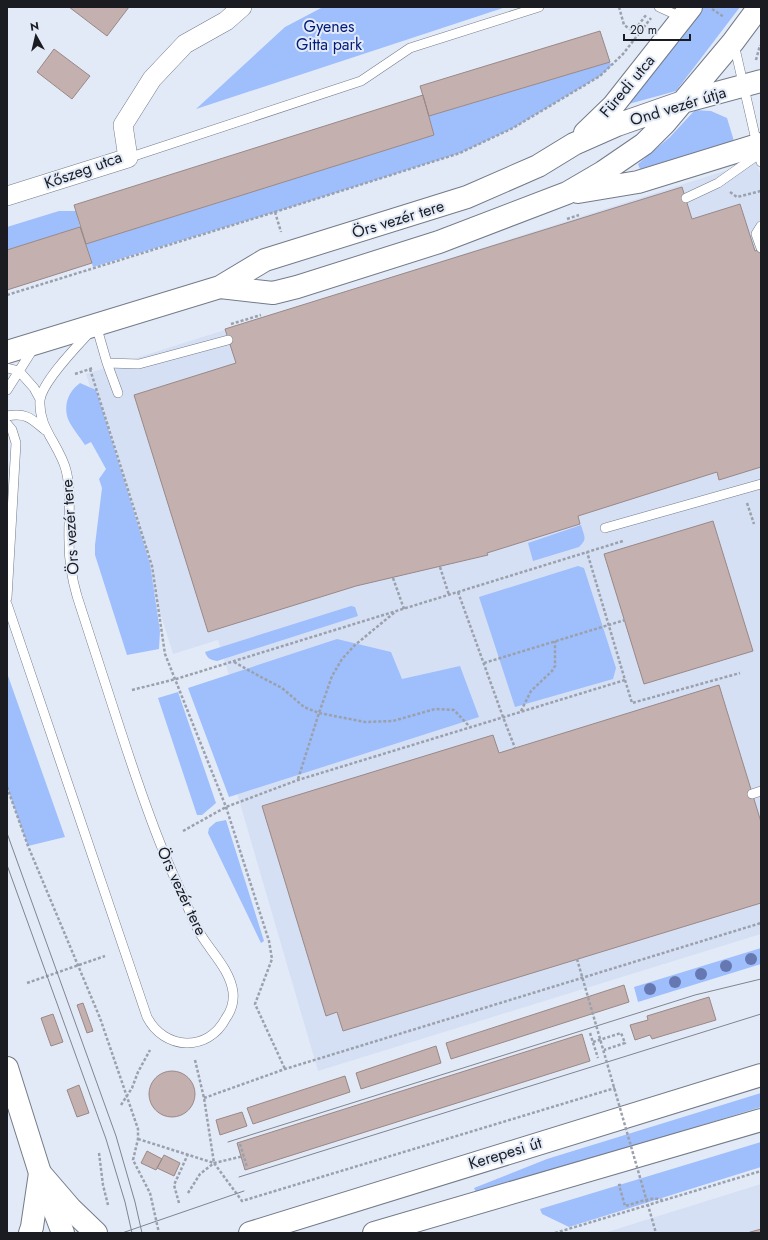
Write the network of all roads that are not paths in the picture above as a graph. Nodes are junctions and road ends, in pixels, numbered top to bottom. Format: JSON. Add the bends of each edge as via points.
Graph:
{"nodes":[{"id":1,"x":242,"y":7,"type":"edge"},
{"id":2,"x":539,"y":7,"type":"edge"},
{"id":3,"x":759,"y":7,"type":"edge"},
{"id":4,"x":657,"y":10,"type":"edge"},
{"id":5,"x":687,"y":13,"type":"edge"},
{"id":6,"x":734,"y":42,"type":"junction"},
{"id":7,"x":752,"y":84,"type":"edge"},
{"id":8,"x":683,"y":102,"type":"junction"},
{"id":9,"x":574,"y":144,"type":"junction"},
{"id":10,"x":759,"y":152,"type":"edge"},
{"id":11,"x":128,"y":158,"type":"junction"},
{"id":12,"x":567,"y":193,"type":"junction"},
{"id":13,"x":7,"y":196,"type":"edge"},
{"id":14,"x":686,"y":198,"type":"dead end"},
{"id":15,"x":761,"y":226,"type":"edge"},
{"id":16,"x":761,"y":248,"type":"edge"},
{"id":17,"x":220,"y":287,"type":"junction"},
{"id":18,"x":96,"y":325,"type":"junction"},
{"id":19,"x":228,"y":340,"type":"dead end"},
{"id":20,"x":40,"y":342,"type":"junction"},
{"id":21,"x":7,"y":352,"type":"edge"},
{"id":22,"x":107,"y":363,"type":"junction"},
{"id":23,"x":7,"y":368,"type":"edge"},
{"id":24,"x":19,"y":371,"type":"junction"},
{"id":25,"x":7,"y":390,"type":"edge"},
{"id":26,"x":118,"y":393,"type":"dead end"},
{"id":27,"x":40,"y":399,"type":"junction"},
{"id":28,"x":7,"y":416,"type":"edge"},
{"id":29,"x":7,"y":424,"type":"edge"},
{"id":30,"x":45,"y":430,"type":"junction"},
{"id":31,"x":761,"y":484,"type":"edge"},
{"id":32,"x":605,"y":528,"type":"dead end"},
{"id":33,"x":7,"y":598,"type":"edge"},
{"id":34,"x":7,"y":604,"type":"edge"},
{"id":35,"x":7,"y":1068,"type":"edge"},
{"id":36,"x":761,"y":1075,"type":"edge"},
{"id":37,"x":761,"y":1120,"type":"edge"},
{"id":38,"x":40,"y":1173,"type":"junction"},
{"id":39,"x":30,"y":1233,"type":"edge"},
{"id":40,"x":63,"y":1233,"type":"edge"},
{"id":41,"x":96,"y":1233,"type":"edge"},
{"id":42,"x":250,"y":1233,"type":"edge"},
{"id":43,"x":374,"y":1233,"type":"edge"}],
"edges":[{"from":1,"to":11,"type":"street","name":"Kőszeg utca","via":[[226,21],[185,44],[152,79],[123,125]]},
{"from":2,"to":11,"type":"lane","via":[[410,48],[361,81]]},
{"from":3,"to":6,"type":"main road"},
{"from":4,"to":5,"type":"lane"},
{"from":5,"to":9,"type":"main road","name":"Füredi utca","via":[[613,106]]},
{"from":6,"to":7,"type":"lane"},
{"from":6,"to":8,"type":"main road"},
{"from":7,"to":8,"type":"main road","name":"Ond vezér útja"},
{"from":7,"to":10,"type":"lane"},
{"from":8,"to":9,"type":"main road","name":"Ond vezér útja","via":[[616,125]]},
{"from":8,"to":12,"type":"main road","name":"Örs vezér tere","via":[[644,144]]},
{"from":9,"to":17,"type":"main road","name":"Örs vezér tere","via":[[538,166],[467,197],[265,260]]},
{"from":10,"to":12,"type":"main road","name":"Örs vezér tere","via":[[638,182]]},
{"from":10,"to":14,"type":"lane","via":[[718,183]]},
{"from":11,"to":13,"type":"street","name":"Kőszeg utca"},
{"from":12,"to":17,"type":"main road","name":"Örs vezér tere","via":[[439,242],[297,288],[273,293]]},
{"from":15,"to":16,"type":"lane","via":[[756,234]]},
{"from":17,"to":18,"type":"main road","name":"Örs vezér tere"},
{"from":18,"to":20,"type":"main road","name":"Örs vezér tere"},
{"from":18,"to":22,"type":"lane"},
{"from":18,"to":27,"type":"lane","via":[[46,384]]},
{"from":19,"to":22,"type":"lane","via":[[139,364]]},
{"from":20,"to":21,"type":"main road","name":"Örs vezér tere"},
{"from":20,"to":24,"type":"lane"},
{"from":22,"to":26,"type":"lane"},
{"from":23,"to":24,"type":"lane"},
{"from":24,"to":25,"type":"lane"},
{"from":24,"to":27,"type":"lane","name":"Örs vezér tere"},
{"from":27,"to":30,"type":"lane","name":"Örs vezér tere"},
{"from":28,"to":30,"type":"lane","name":"Örs vezér tere","via":[[17,414],[31,418]]},
{"from":29,"to":33,"type":"lane","via":[[16,443]]},
{"from":30,"to":34,"type":"lane","name":"Örs vezér tere","via":[[54,442],[66,470],[71,575],[143,799],[167,861],[200,934],[219,960],[232,986],[232,1006],[229,1014],[224,1024],[208,1038],[191,1043],[177,1043],[154,1028],[147,1017]]},
{"from":31,"to":32,"type":"lane"},
{"from":35,"to":38,"type":"main road"},
{"from":36,"to":42,"type":"main road","name":"Kerepesi út"},
{"from":37,"to":43,"type":"main road"},
{"from":38,"to":39,"type":"main road"},
{"from":38,"to":40,"type":"main road"},
{"from":38,"to":41,"type":"main road"}]}
